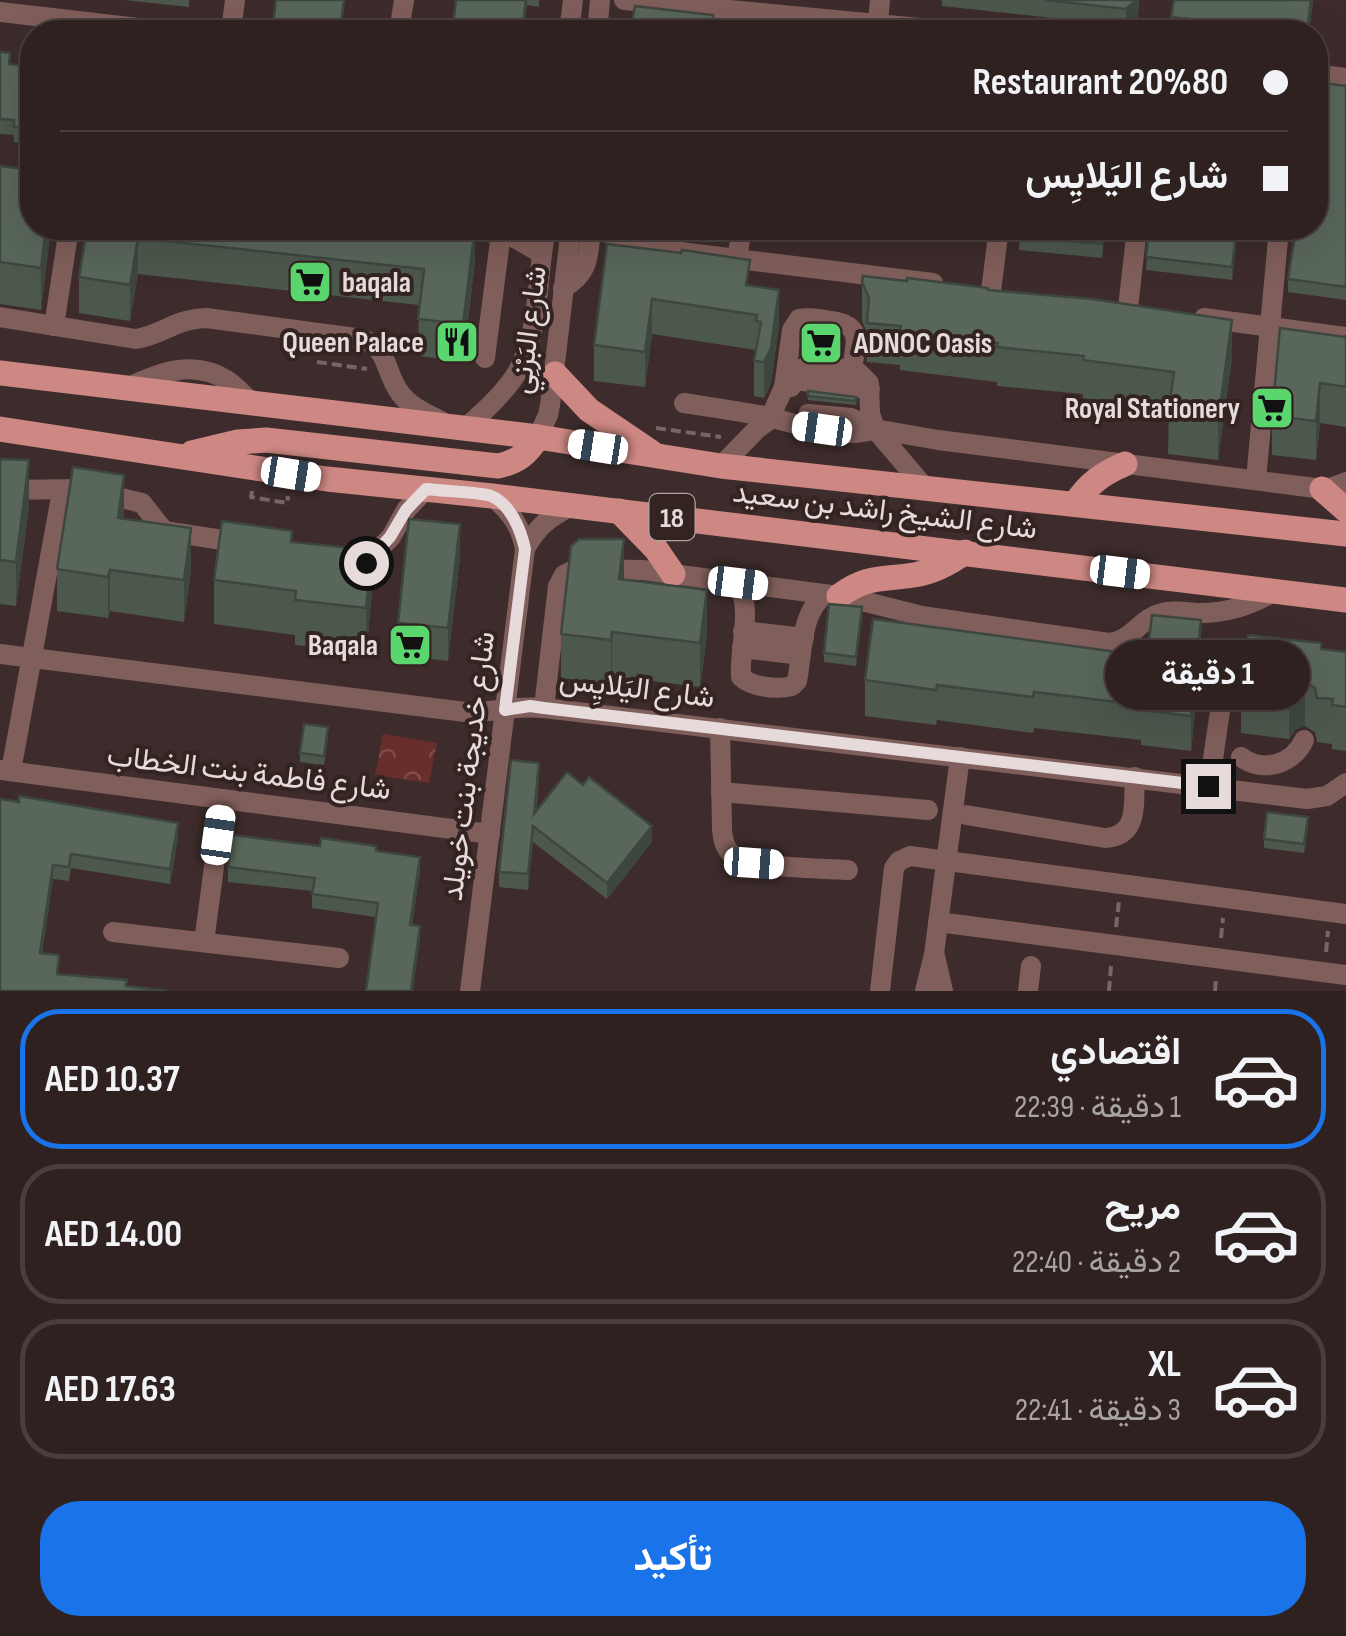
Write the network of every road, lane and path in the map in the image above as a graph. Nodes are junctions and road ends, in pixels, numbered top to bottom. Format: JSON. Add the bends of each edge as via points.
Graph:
{"nodes":[{"id":1,"x":624,"y":0,"type":"edge"},
{"id":2,"x":644,"y":0,"type":"edge"},
{"id":3,"x":0,"y":12,"type":"edge"},
{"id":4,"x":69,"y":20,"type":"edge"},
{"id":5,"x":847,"y":20,"type":"edge"},
{"id":6,"x":67,"y":240,"type":"edge"},
{"id":7,"x":499,"y":240,"type":"edge"},
{"id":8,"x":519,"y":240,"type":"edge"},
{"id":9,"x":544,"y":240,"type":"edge"},
{"id":10,"x":570,"y":240,"type":"edge"},
{"id":11,"x":590,"y":240,"type":"edge"},
{"id":12,"x":621,"y":240,"type":"edge"},
{"id":13,"x":740,"y":240,"type":"edge"},
{"id":14,"x":996,"y":240,"type":"edge"},
{"id":15,"x":1136,"y":240,"type":"edge"},
{"id":16,"x":1278,"y":240,"type":"edge"},
{"id":17,"x":632,"y":246,"type":"junction"},
{"id":18,"x":541,"y":253,"type":"junction"},
{"id":19,"x":588,"y":258,"type":"junction"},
{"id":20,"x":738,"y":258,"type":"junction"},
{"id":21,"x":563,"y":288,"type":"junction"},
{"id":22,"x":1127,"y":308,"type":"edge"},
{"id":23,"x":1181,"y":315,"type":"edge"},
{"id":24,"x":0,"y":318,"type":"edge"},
{"id":25,"x":54,"y":326,"type":"junction"},
{"id":26,"x":1270,"y":327,"type":"junction"},
{"id":27,"x":1346,"y":337,"type":"edge"},
{"id":28,"x":485,"y":358,"type":"dead end"},
{"id":29,"x":317,"y":362,"type":"dead end"},
{"id":30,"x":375,"y":370,"type":"dead end"},
{"id":31,"x":852,"y":370,"type":"junction"},
{"id":32,"x":0,"y":373,"type":"edge"},
{"id":33,"x":555,"y":374,"type":"junction"},
{"id":34,"x":794,"y":380,"type":"junction"},
{"id":35,"x":870,"y":389,"type":"junction"},
{"id":36,"x":684,"y":403,"type":"dead end"},
{"id":37,"x":770,"y":418,"type":"junction"},
{"id":38,"x":461,"y":428,"type":"junction"},
{"id":39,"x":0,"y":429,"type":"edge"},
{"id":40,"x":875,"y":429,"type":"junction"},
{"id":41,"x":538,"y":437,"type":"junction"},
{"id":42,"x":183,"y":457,"type":"junction"},
{"id":43,"x":659,"y":457,"type":"junction"},
{"id":44,"x":1125,"y":464,"type":"junction"},
{"id":45,"x":721,"y":466,"type":"junction"},
{"id":46,"x":1256,"y":480,"type":"junction"},
{"id":47,"x":1334,"y":485,"type":"edge"},
{"id":48,"x":426,"y":489,"type":"junction"},
{"id":49,"x":926,"y":489,"type":"junction"},
{"id":50,"x":0,"y":490,"type":"edge"},
{"id":51,"x":492,"y":496,"type":"junction"},
{"id":52,"x":61,"y":497,"type":"dead end"},
{"id":53,"x":1075,"y":504,"type":"junction"},
{"id":54,"x":574,"y":505,"type":"junction"},
{"id":55,"x":1346,"y":510,"type":"edge"},
{"id":56,"x":619,"y":511,"type":"junction"},
{"id":57,"x":1346,"y":534,"type":"edge"},
{"id":58,"x":256,"y":545,"type":"edge"},
{"id":59,"x":525,"y":549,"type":"junction"},
{"id":60,"x":965,"y":552,"type":"junction"},
{"id":61,"x":329,"y":557,"type":"edge"},
{"id":62,"x":673,"y":582,"type":"junction"},
{"id":63,"x":738,"y":583,"type":"junction"},
{"id":64,"x":1275,"y":591,"type":"junction"},
{"id":65,"x":832,"y":595,"type":"junction"},
{"id":66,"x":1346,"y":600,"type":"edge"},
{"id":67,"x":743,"y":640,"type":"junction"},
{"id":68,"x":803,"y":647,"type":"junction"},
{"id":69,"x":0,"y":654,"type":"edge"},
{"id":70,"x":31,"y":658,"type":"junction"},
{"id":71,"x":1290,"y":669,"type":"edge"},
{"id":72,"x":544,"y":708,"type":"junction"},
{"id":73,"x":505,"y":710,"type":"junction"},
{"id":74,"x":720,"y":728,"type":"junction"},
{"id":75,"x":1304,"y":740,"type":"dead end"},
{"id":76,"x":1214,"y":753,"type":"junction"},
{"id":77,"x":960,"y":756,"type":"junction"},
{"id":78,"x":5,"y":770,"type":"edge"},
{"id":79,"x":1135,"y":778,"type":"junction"},
{"id":80,"x":1208,"y":786,"type":"junction"},
{"id":81,"x":1342,"y":786,"type":"edge"},
{"id":82,"x":721,"y":792,"type":"junction"},
{"id":83,"x":223,"y":799,"type":"junction"},
{"id":84,"x":928,"y":810,"type":"dead end"},
{"id":85,"x":966,"y":815,"type":"dead end"},
{"id":86,"x":490,"y":834,"type":"junction"},
{"id":87,"x":946,"y":861,"type":"junction"},
{"id":88,"x":848,"y":870,"type":"dead end"},
{"id":89,"x":1346,"y":914,"type":"edge"},
{"id":90,"x":938,"y":922,"type":"junction"},
{"id":91,"x":113,"y":932,"type":"dead end"},
{"id":92,"x":204,"y":942,"type":"junction"},
{"id":93,"x":934,"y":954,"type":"junction"},
{"id":94,"x":339,"y":958,"type":"dead end"},
{"id":95,"x":1031,"y":966,"type":"dead end"},
{"id":96,"x":1111,"y":967,"type":"dead end"},
{"id":97,"x":1346,"y":975,"type":"edge"},
{"id":98,"x":470,"y":991,"type":"edge"},
{"id":99,"x":880,"y":991,"type":"edge"},
{"id":100,"x":925,"y":991,"type":"edge"},
{"id":101,"x":943,"y":991,"type":"edge"},
{"id":102,"x":1028,"y":991,"type":"edge"},
{"id":103,"x":1110,"y":991,"type":"edge"}],
"edges":[{"from":1,"to":2,"type":"street"},
{"from":2,"to":5,"type":"street"},
{"from":3,"to":4,"type":"street"},
{"from":6,"to":25,"type":"street"},
{"from":7,"to":28,"type":"street"},
{"from":8,"to":18,"type":"street"},
{"from":9,"to":18,"type":"street","name":"شارع البَرْنِي"},
{"from":10,"to":21,"type":"street","name":"شارع البَرْنِي"},
{"from":11,"to":19,"type":"street"},
{"from":12,"to":17,"type":"street"},
{"from":13,"to":20,"type":"street"},
{"from":14,"to":20,"type":"street","via":[[982,289]]},
{"from":15,"to":22,"type":"street"},
{"from":16,"to":26,"type":"street"},
{"from":17,"to":19,"type":"street"},
{"from":17,"to":20,"type":"street"},
{"from":18,"to":38,"type":"street","name":"شارع البَرْنِي","via":[[525,356],[505,388]]},
{"from":19,"to":21,"type":"street","via":[[578,278]]},
{"from":21,"to":33,"type":"street","name":"شارع البَرْنِي"},
{"from":23,"to":26,"type":"street"},
{"from":24,"to":25,"type":"street"},
{"from":25,"to":38,"type":"street","via":[[136,340],[206,318],[363,339],[381,351],[409,403]]},
{"from":26,"to":27,"type":"street"},
{"from":26,"to":46,"type":"street"},
{"from":29,"to":30,"type":"path"},
{"from":31,"to":34,"type":"street","via":[[809,365]]},
{"from":31,"to":35,"type":"street"},
{"from":31,"to":37,"type":"street","via":[[852,328],[799,319]]},
{"from":32,"to":38,"type":"main road","name":"شارع الشيخ راشد بن سعيد","number":"18"},
{"from":33,"to":41,"type":"street","name":"شارع البَرْنِي"},
{"from":33,"to":43,"type":"main road","via":[[589,410]]},
{"from":34,"to":35,"type":"street"},
{"from":34,"to":37,"type":"street"},
{"from":35,"to":40,"type":"street"},
{"from":36,"to":37,"type":"street"},
{"from":37,"to":40,"type":"street","via":[[798,412],[850,418]]},
{"from":37,"to":45,"type":"street"},
{"from":38,"to":41,"type":"main road","name":"شارع الشيخ راشد بن سعيد","number":"18"},
{"from":39,"to":42,"type":"main road","name":"شارع الشيخ راشد بن سعيد","number":"18"},
{"from":40,"to":44,"type":"street"},
{"from":40,"to":49,"type":"street"},
{"from":41,"to":42,"type":"main road","via":[[523,457],[498,466],[266,440]]},
{"from":41,"to":43,"type":"main road","name":"شارع الشيخ راشد بن سعيد","number":"18"},
{"from":42,"to":48,"type":"main road","name":"شارع الشيخ راشد بن سعيد","number":"18"},
{"from":43,"to":45,"type":"main road","name":"شارع الشيخ راشد بن سعيد","number":"18"},
{"from":44,"to":46,"type":"street"},
{"from":44,"to":53,"type":"main road","via":[[1101,475]]},
{"from":45,"to":49,"type":"main road","name":"شارع الشيخ راشد بن سعيد","number":"18"},
{"from":46,"to":47,"type":"street"},
{"from":47,"to":55,"type":"main road"},
{"from":48,"to":51,"type":"main road","name":"شارع الشيخ راشد بن سعيد","number":"18"},
{"from":48,"to":61,"type":"street","via":[[366,563]]},
{"from":49,"to":53,"type":"main road","name":"شارع الشيخ راشد بن سعيد","number":"18"},
{"from":50,"to":58,"type":"street","via":[[84,489],[142,503],[164,531]]},
{"from":51,"to":54,"type":"main road","name":"شارع الشيخ راشد بن سعيد","number":"18"},
{"from":51,"to":59,"type":"street","via":[[521,530]]},
{"from":52,"to":70,"type":"street"},
{"from":53,"to":57,"type":"main road","name":"شارع الشيخ راشد بن سعيد","number":"18"},
{"from":54,"to":56,"type":"main road","name":"شارع الشيخ راشد بن سعيد","number":"18"},
{"from":54,"to":59,"type":"street","via":[[550,517]]},
{"from":56,"to":60,"type":"main road","name":"شارع الشيخ راشد بن سعيد","number":"18"},
{"from":56,"to":62,"type":"main road","via":[[662,556]]},
{"from":59,"to":73,"type":"street","name":"شارع خديجة بنت خويلد"},
{"from":60,"to":64,"type":"main road","name":"شارع الشيخ راشد بن سعيد","number":"18"},
{"from":60,"to":65,"type":"main road","via":[[940,568],[866,580]]},
{"from":62,"to":63,"type":"street"},
{"from":62,"to":72,"type":"street","via":[[643,570],[582,568],[564,575]]},
{"from":63,"to":65,"type":"street"},
{"from":63,"to":67,"type":"street","via":[[746,606]]},
{"from":64,"to":65,"type":"street","via":[[1214,613],[1163,612],[1109,643],[940,620]]},
{"from":64,"to":66,"type":"main road","name":"شارع الشيخ راشد بن سعيد","number":"18"},
{"from":65,"to":68,"type":"street","via":[[810,610]]},
{"from":67,"to":68,"type":"street"},
{"from":67,"to":68,"type":"street","via":[[743,680],[781,688],[795,684]]},
{"from":69,"to":70,"type":"street","name":"شارع اليَلايِس"},
{"from":70,"to":73,"type":"street","name":"شارع اليَلايِس","via":[[465,712]]},
{"from":70,"to":78,"type":"street"},
{"from":71,"to":76,"type":"street","via":[[1246,664],[1230,672]]},
{"from":72,"to":73,"type":"street","name":"شارع اليَلايِس"},
{"from":72,"to":74,"type":"street","name":"شارع اليَلايِس"},
{"from":73,"to":86,"type":"street","name":"شارع خديجة بنت خويلد"},
{"from":74,"to":77,"type":"street","name":"شارع اليَلايِس"},
{"from":74,"to":82,"type":"street"},
{"from":75,"to":76,"type":"street","via":[[1294,756],[1277,762]]},
{"from":76,"to":80,"type":"street"},
{"from":77,"to":79,"type":"street","name":"شارع اليَلايِس"},
{"from":77,"to":87,"type":"street"},
{"from":78,"to":83,"type":"street","name":"شارع فاطمة بنت الخطاب"},
{"from":79,"to":80,"type":"street","name":"شارع اليَلايِس"},
{"from":79,"to":85,"type":"street","via":[[1132,820],[1117,837]]},
{"from":80,"to":81,"type":"street","name":"شارع اليَلايِس","via":[[1300,797]]},
{"from":82,"to":84,"type":"street"},
{"from":82,"to":88,"type":"street","via":[[723,841],[735,858]]},
{"from":83,"to":86,"type":"street","name":"شارع فاطمة بنت الخطاب"},
{"from":83,"to":92,"type":"street"},
{"from":86,"to":98,"type":"street","name":"شارع خديجة بنت خويلد"},
{"from":87,"to":89,"type":"street"},
{"from":87,"to":90,"type":"street"},
{"from":87,"to":99,"type":"street","via":[[910,856],[896,864]]},
{"from":90,"to":93,"type":"street"},
{"from":90,"to":97,"type":"street"},
{"from":91,"to":92,"type":"street"},
{"from":92,"to":94,"type":"street"},
{"from":93,"to":100,"type":"street"},
{"from":93,"to":101,"type":"street"},
{"from":95,"to":102,"type":"street"},
{"from":96,"to":103,"type":"path"}]}
